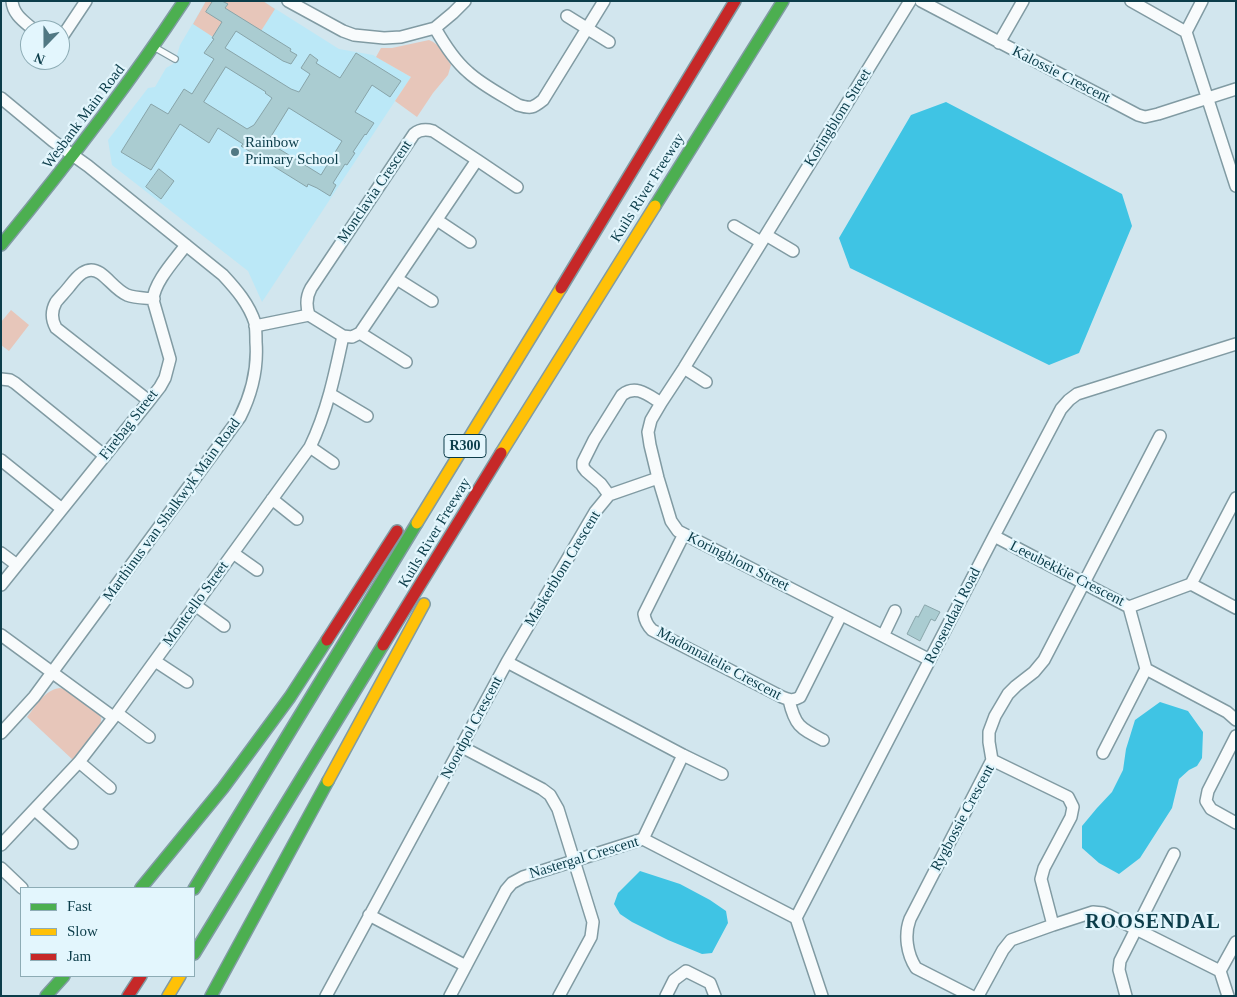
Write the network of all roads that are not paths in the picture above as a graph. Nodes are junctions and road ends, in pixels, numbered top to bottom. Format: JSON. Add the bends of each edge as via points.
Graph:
{"nodes":[{"id":1,"x":12,"y":1,"type":"edge"},
{"id":2,"x":86,"y":1,"type":"edge"},
{"id":3,"x":184,"y":1,"type":"edge"},
{"id":4,"x":465,"y":1,"type":"edge"},
{"id":5,"x":604,"y":1,"type":"edge"},
{"id":6,"x":735,"y":1,"type":"edge"},
{"id":7,"x":782,"y":1,"type":"edge"},
{"id":8,"x":910,"y":1,"type":"edge"},
{"id":9,"x":921,"y":1,"type":"edge"},
{"id":10,"x":1023,"y":1,"type":"edge"},
{"id":11,"x":1131,"y":1,"type":"edge"},
{"id":12,"x":1202,"y":1,"type":"edge"},
{"id":13,"x":293,"y":3,"type":"edge"},
{"id":14,"x":567,"y":16,"type":"dead end"},
{"id":15,"x":23,"y":20,"type":"edge"},
{"id":16,"x":70,"y":25,"type":"edge"},
{"id":17,"x":435,"y":28,"type":"junction"},
{"id":18,"x":587,"y":29,"type":"junction"},
{"id":19,"x":1186,"y":32,"type":"junction"},
{"id":20,"x":609,"y":42,"type":"dead end"},
{"id":21,"x":999,"y":43,"type":"junction"},
{"id":22,"x":154,"y":47,"type":"junction"},
{"id":23,"x":175,"y":59,"type":"dead end"},
{"id":24,"x":1236,"y":89,"type":"edge"},
{"id":25,"x":1,"y":98,"type":"edge"},
{"id":26,"x":1207,"y":98,"type":"junction"},
{"id":27,"x":74,"y":156,"type":"junction"},
{"id":28,"x":477,"y":160,"type":"junction"},
{"id":29,"x":1236,"y":186,"type":"edge"},
{"id":30,"x":517,"y":187,"type":"dead end"},
{"id":31,"x":437,"y":220,"type":"junction"},
{"id":32,"x":734,"y":226,"type":"dead end"},
{"id":33,"x":764,"y":238,"type":"junction"},
{"id":34,"x":470,"y":242,"type":"dead end"},
{"id":35,"x":1,"y":245,"type":"edge"},
{"id":36,"x":186,"y":245,"type":"junction"},
{"id":37,"x":793,"y":250,"type":"dead end"},
{"id":38,"x":397,"y":279,"type":"junction"},
{"id":39,"x":154,"y":299,"type":"junction"},
{"id":40,"x":432,"y":301,"type":"dead end"},
{"id":41,"x":309,"y":315,"type":"junction"},
{"id":42,"x":255,"y":326,"type":"junction"},
{"id":43,"x":360,"y":333,"type":"junction"},
{"id":44,"x":343,"y":336,"type":"junction"},
{"id":45,"x":1236,"y":344,"type":"edge"},
{"id":46,"x":406,"y":362,"type":"dead end"},
{"id":47,"x":684,"y":368,"type":"junction"},
{"id":48,"x":1,"y":379,"type":"edge"},
{"id":49,"x":706,"y":382,"type":"dead end"},
{"id":50,"x":330,"y":394,"type":"junction"},
{"id":51,"x":149,"y":401,"type":"junction"},
{"id":52,"x":660,"y":403,"type":"junction"},
{"id":53,"x":527,"y":410,"type":"junction"},
{"id":54,"x":367,"y":416,"type":"dead end"},
{"id":55,"x":479,"y":422,"type":"junction"},
{"id":56,"x":1160,"y":436,"type":"dead end"},
{"id":57,"x":310,"y":447,"type":"junction"},
{"id":58,"x":105,"y":456,"type":"junction"},
{"id":59,"x":443,"y":459,"type":"dead end"},
{"id":60,"x":1,"y":460,"type":"edge"},
{"id":61,"x":333,"y":463,"type":"dead end"},
{"id":62,"x":658,"y":478,"type":"junction"},
{"id":63,"x":609,"y":495,"type":"junction"},
{"id":64,"x":1236,"y":498,"type":"edge"},
{"id":65,"x":272,"y":500,"type":"junction"},
{"id":66,"x":62,"y":509,"type":"junction"},
{"id":67,"x":298,"y":519,"type":"dead end"},
{"id":68,"x":401,"y":525,"type":"dead end"},
{"id":69,"x":684,"y":534,"type":"junction"},
{"id":70,"x":994,"y":536,"type":"junction"},
{"id":71,"x":456,"y":547,"type":"dead end"},
{"id":72,"x":233,"y":552,"type":"junction"},
{"id":73,"x":1,"y":553,"type":"edge"},
{"id":74,"x":17,"y":565,"type":"junction"},
{"id":75,"x":257,"y":570,"type":"dead end"},
{"id":76,"x":1083,"y":583,"type":"junction"},
{"id":77,"x":1191,"y":584,"type":"junction"},
{"id":78,"x":1,"y":586,"type":"edge"},
{"id":79,"x":427,"y":598,"type":"dead end"},
{"id":80,"x":195,"y":605,"type":"junction"},
{"id":81,"x":1129,"y":607,"type":"junction"},
{"id":82,"x":1236,"y":608,"type":"edge"},
{"id":83,"x":895,"y":611,"type":"dead end"},
{"id":84,"x":841,"y":614,"type":"junction"},
{"id":85,"x":224,"y":626,"type":"dead end"},
{"id":86,"x":1,"y":635,"type":"edge"},
{"id":87,"x":883,"y":636,"type":"junction"},
{"id":88,"x":930,"y":660,"type":"junction"},
{"id":89,"x":154,"y":661,"type":"junction"},
{"id":90,"x":507,"y":662,"type":"junction"},
{"id":91,"x":1146,"y":669,"type":"junction"},
{"id":92,"x":52,"y":673,"type":"junction"},
{"id":93,"x":187,"y":682,"type":"dead end"},
{"id":94,"x":789,"y":700,"type":"junction"},
{"id":95,"x":115,"y":715,"type":"junction"},
{"id":96,"x":1236,"y":720,"type":"edge"},
{"id":97,"x":1,"y":733,"type":"edge"},
{"id":98,"x":1236,"y":736,"type":"edge"},
{"id":99,"x":149,"y":737,"type":"dead end"},
{"id":100,"x":823,"y":740,"type":"dead end"},
{"id":101,"x":462,"y":747,"type":"junction"},
{"id":102,"x":1103,"y":753,"type":"dead end"},
{"id":103,"x":683,"y":755,"type":"junction"},
{"id":104,"x":992,"y":760,"type":"junction"},
{"id":105,"x":79,"y":762,"type":"junction"},
{"id":106,"x":722,"y":774,"type":"dead end"},
{"id":107,"x":110,"y":788,"type":"dead end"},
{"id":108,"x":35,"y":810,"type":"junction"},
{"id":109,"x":1236,"y":822,"type":"edge"},
{"id":110,"x":643,"y":839,"type":"junction"},
{"id":111,"x":72,"y":843,"type":"dead end"},
{"id":112,"x":1,"y":845,"type":"edge"},
{"id":113,"x":1174,"y":854,"type":"dead end"},
{"id":114,"x":575,"y":861,"type":"junction"},
{"id":115,"x":1,"y":868,"type":"edge"},
{"id":116,"x":21,"y":887,"type":"edge"},
{"id":117,"x":142,"y":887,"type":"edge"},
{"id":118,"x":195,"y":887,"type":"edge"},
{"id":119,"x":369,"y":915,"type":"junction"},
{"id":120,"x":796,"y":918,"type":"junction"},
{"id":121,"x":1053,"y":925,"type":"junction"},
{"id":122,"x":1136,"y":929,"type":"junction"},
{"id":123,"x":1236,"y":942,"type":"edge"},
{"id":124,"x":195,"y":952,"type":"edge"},
{"id":125,"x":466,"y":966,"type":"junction"},
{"id":126,"x":1220,"y":971,"type":"junction"},
{"id":127,"x":63,"y":977,"type":"edge"},
{"id":128,"x":140,"y":977,"type":"edge"},
{"id":129,"x":179,"y":977,"type":"edge"},
{"id":130,"x":46,"y":996,"type":"edge"},
{"id":131,"x":128,"y":996,"type":"edge"},
{"id":132,"x":168,"y":996,"type":"edge"},
{"id":133,"x":211,"y":996,"type":"edge"},
{"id":134,"x":326,"y":996,"type":"edge"},
{"id":135,"x":450,"y":996,"type":"edge"},
{"id":136,"x":559,"y":996,"type":"edge"},
{"id":137,"x":666,"y":996,"type":"edge"},
{"id":138,"x":715,"y":996,"type":"edge"},
{"id":139,"x":822,"y":996,"type":"edge"},
{"id":140,"x":971,"y":996,"type":"edge"},
{"id":141,"x":978,"y":996,"type":"edge"},
{"id":142,"x":1126,"y":996,"type":"edge"},
{"id":143,"x":1228,"y":996,"type":"edge"}],
"edges":[{"from":1,"to":15,"type":"street"},
{"from":2,"to":16,"type":"street"},
{"from":3,"to":22,"type":"main road","name":"Wesbank Main Road"},
{"from":4,"to":17,"type":"street"},
{"from":5,"to":18,"type":"street"},
{"from":6,"to":55,"type":"main road","name":"Kuils River Freeway","number":"R300"},
{"from":7,"to":53,"type":"main road","name":"Kuils River Freeway","number":"R300"},
{"from":8,"to":33,"type":"street","name":"Koringblom Street"},
{"from":9,"to":21,"type":"street","name":"Kalossie Crescent"},
{"from":10,"to":21,"type":"street"},
{"from":11,"to":19,"type":"street"},
{"from":12,"to":19,"type":"street"},
{"from":13,"to":17,"type":"street","via":[[335,28],[361,36],[401,37]]},
{"from":14,"to":18,"type":"street"},
{"from":17,"to":18,"type":"street","via":[[470,74],[526,107],[533,107],[543,100]]},
{"from":18,"to":20,"type":"street"},
{"from":19,"to":26,"type":"street"},
{"from":21,"to":26,"type":"street","name":"Kalossie Crescent","via":[[1138,115],[1151,116]]},
{"from":22,"to":23,"type":"lane"},
{"from":22,"to":27,"type":"main road","name":"Wesbank Main Road"},
{"from":24,"to":26,"type":"street","name":"Kalossie Crescent"},
{"from":25,"to":27,"type":"street","name":"Marthinus van Shalkwyk Main Road"},
{"from":26,"to":29,"type":"street"},
{"from":27,"to":35,"type":"main road","name":"Wesbank Main Road"},
{"from":27,"to":36,"type":"street","name":"Marthinus van Shalkwyk Main Road"},
{"from":28,"to":30,"type":"street","name":"Monclavia Crescent"},
{"from":28,"to":31,"type":"street"},
{"from":28,"to":41,"type":"street","name":"Monclavia Crescent","via":[[433,131],[422,130],[414,134],[308,293]]},
{"from":31,"to":34,"type":"street"},
{"from":31,"to":38,"type":"street"},
{"from":32,"to":33,"type":"street"},
{"from":33,"to":37,"type":"street"},
{"from":33,"to":47,"type":"street","name":"Koringblom Street"},
{"from":36,"to":39,"type":"street","via":[[162,278]]},
{"from":36,"to":42,"type":"street","name":"Marthinus van Shalkwyk Main Road","via":[[238,291]]},
{"from":38,"to":40,"type":"street"},
{"from":38,"to":43,"type":"street"},
{"from":39,"to":51,"type":"street","name":"Firebag Street","via":[[170,359],[165,378]]},
{"from":39,"to":51,"type":"street","via":[[128,296],[100,273],[87,270],[80,274],[52,312],[56,328]]},
{"from":41,"to":42,"type":"street"},
{"from":41,"to":44,"type":"street"},
{"from":42,"to":92,"type":"street","name":"Marthinus van Shalkwyk Main Road","via":[[257,350],[253,384],[240,417]]},
{"from":43,"to":44,"type":"street","via":[[352,337]]},
{"from":43,"to":46,"type":"street"},
{"from":44,"to":50,"type":"street","name":"Montcello Street"},
{"from":45,"to":70,"type":"street","name":"Roosendaal Road","via":[[1077,394],[1069,400],[1052,423]]},
{"from":47,"to":49,"type":"street"},
{"from":47,"to":52,"type":"street","name":"Koringblom Street"},
{"from":48,"to":58,"type":"street","via":[[15,383]]},
{"from":50,"to":54,"type":"street"},
{"from":50,"to":57,"type":"street","name":"Montcello Street"},
{"from":51,"to":58,"type":"street","name":"Firebag Street"},
{"from":52,"to":62,"type":"street","name":"Koringblom Street","via":[[648,432]]},
{"from":52,"to":63,"type":"street","via":[[642,391],[625,393],[594,440],[583,467]]},
{"from":53,"to":71,"type":"main road","via":[[500,470]]},
{"from":53,"to":124,"type":"main road","name":"Kuils River Freeway","number":"R300"},
{"from":55,"to":59,"type":"main road"},
{"from":55,"to":118,"type":"main road","name":"Kuils River Freeway","number":"R300"},
{"from":56,"to":76,"type":"street"},
{"from":57,"to":61,"type":"street"},
{"from":57,"to":65,"type":"street","name":"Montcello Street"},
{"from":58,"to":66,"type":"street","name":"Firebag Street"},
{"from":60,"to":66,"type":"street"},
{"from":62,"to":63,"type":"street","name":"Maskerblom Crescent"},
{"from":62,"to":69,"type":"street","name":"Koringblom Street","via":[[671,521]]},
{"from":63,"to":90,"type":"street","name":"Maskerblom Crescent","via":[[586,526]]},
{"from":64,"to":77,"type":"street"},
{"from":65,"to":67,"type":"street"},
{"from":65,"to":72,"type":"street","name":"Montcello Street"},
{"from":66,"to":74,"type":"street","name":"Firebag Street"},
{"from":68,"to":117,"type":"main road","via":[[290,697]]},
{"from":69,"to":84,"type":"street","name":"Koringblom Street"},
{"from":69,"to":94,"type":"street","name":"Madonnalelie Crescent","via":[[644,614],[648,626]]},
{"from":70,"to":76,"type":"street","name":"Leeubekkie Crescent"},
{"from":70,"to":88,"type":"street","name":"Roosendaal Road"},
{"from":72,"to":75,"type":"street"},
{"from":72,"to":80,"type":"street","name":"Montcello Street"},
{"from":73,"to":74,"type":"street"},
{"from":74,"to":78,"type":"street","name":"Firebag Street"},
{"from":76,"to":81,"type":"street","name":"Leeubekkie Crescent"},
{"from":76,"to":104,"type":"street","via":[[1044,660],[1008,694],[995,716],[989,742]]},
{"from":77,"to":81,"type":"street","name":"Leeubekkie Crescent"},
{"from":77,"to":82,"type":"street"},
{"from":79,"to":133,"type":"main road"},
{"from":80,"to":85,"type":"street"},
{"from":80,"to":89,"type":"street","name":"Montcello Street"},
{"from":81,"to":91,"type":"street"},
{"from":83,"to":87,"type":"street"},
{"from":84,"to":87,"type":"street","name":"Koringblom Street"},
{"from":84,"to":94,"type":"street","name":"Madonnalelie Crescent","via":[[800,697]]},
{"from":86,"to":92,"type":"street"},
{"from":87,"to":88,"type":"street","name":"Koringblom Street"},
{"from":88,"to":120,"type":"street","name":"Roosendaal Road"},
{"from":89,"to":93,"type":"street"},
{"from":89,"to":95,"type":"street","name":"Montcello Street"},
{"from":90,"to":101,"type":"street","name":"Noordpol Crescent"},
{"from":90,"to":103,"type":"street","name":"Noordpol Crescent"},
{"from":91,"to":96,"type":"street","via":[[1227,712]]},
{"from":91,"to":102,"type":"street"},
{"from":92,"to":95,"type":"street"},
{"from":92,"to":97,"type":"street","name":"Marthinus van Shalkwyk Main Road"},
{"from":94,"to":100,"type":"street","via":[[800,726]]},
{"from":95,"to":99,"type":"street"},
{"from":95,"to":105,"type":"street","name":"Montcello Street"},
{"from":98,"to":109,"type":"street","via":[[1206,801],[1211,809]]},
{"from":101,"to":114,"type":"street","via":[[550,795]]},
{"from":101,"to":119,"type":"street","name":"Noordpol Crescent"},
{"from":103,"to":106,"type":"street","name":"Noordpol Crescent"},
{"from":103,"to":110,"type":"street"},
{"from":104,"to":121,"type":"street","name":"Rygbossie Crescent","via":[[1068,797],[1074,807],[1041,879]]},
{"from":104,"to":140,"type":"street","name":"Rygbossie Crescent","via":[[910,919],[906,934],[916,968]]},
{"from":105,"to":107,"type":"street"},
{"from":105,"to":108,"type":"street","name":"Montcello Street"},
{"from":108,"to":111,"type":"street"},
{"from":108,"to":112,"type":"street","name":"Montcello Street"},
{"from":110,"to":114,"type":"street","name":"Nastergal Crescent"},
{"from":110,"to":120,"type":"street","name":"Nastergal Crescent"},
{"from":113,"to":122,"type":"street"},
{"from":114,"to":125,"type":"street","name":"Nastergal Crescent","via":[[512,883]]},
{"from":114,"to":136,"type":"street","via":[[593,922],[590,937]]},
{"from":115,"to":116,"type":"street"},
{"from":119,"to":125,"type":"street"},
{"from":119,"to":134,"type":"street","name":"Noordpol Crescent"},
{"from":120,"to":139,"type":"street"},
{"from":121,"to":122,"type":"street","via":[[1098,912]]},
{"from":121,"to":141,"type":"street","via":[[1011,940]]},
{"from":122,"to":126,"type":"street"},
{"from":122,"to":142,"type":"street","via":[[1120,961],[1119,970]]},
{"from":123,"to":126,"type":"street"},
{"from":125,"to":135,"type":"street","name":"Nastergal Crescent"},
{"from":126,"to":143,"type":"street"},
{"from":127,"to":130,"type":"main road"},
{"from":128,"to":131,"type":"main road"},
{"from":129,"to":132,"type":"main road"},
{"from":137,"to":138,"type":"street","via":[[674,980],[686,971],[710,983]]}]}
